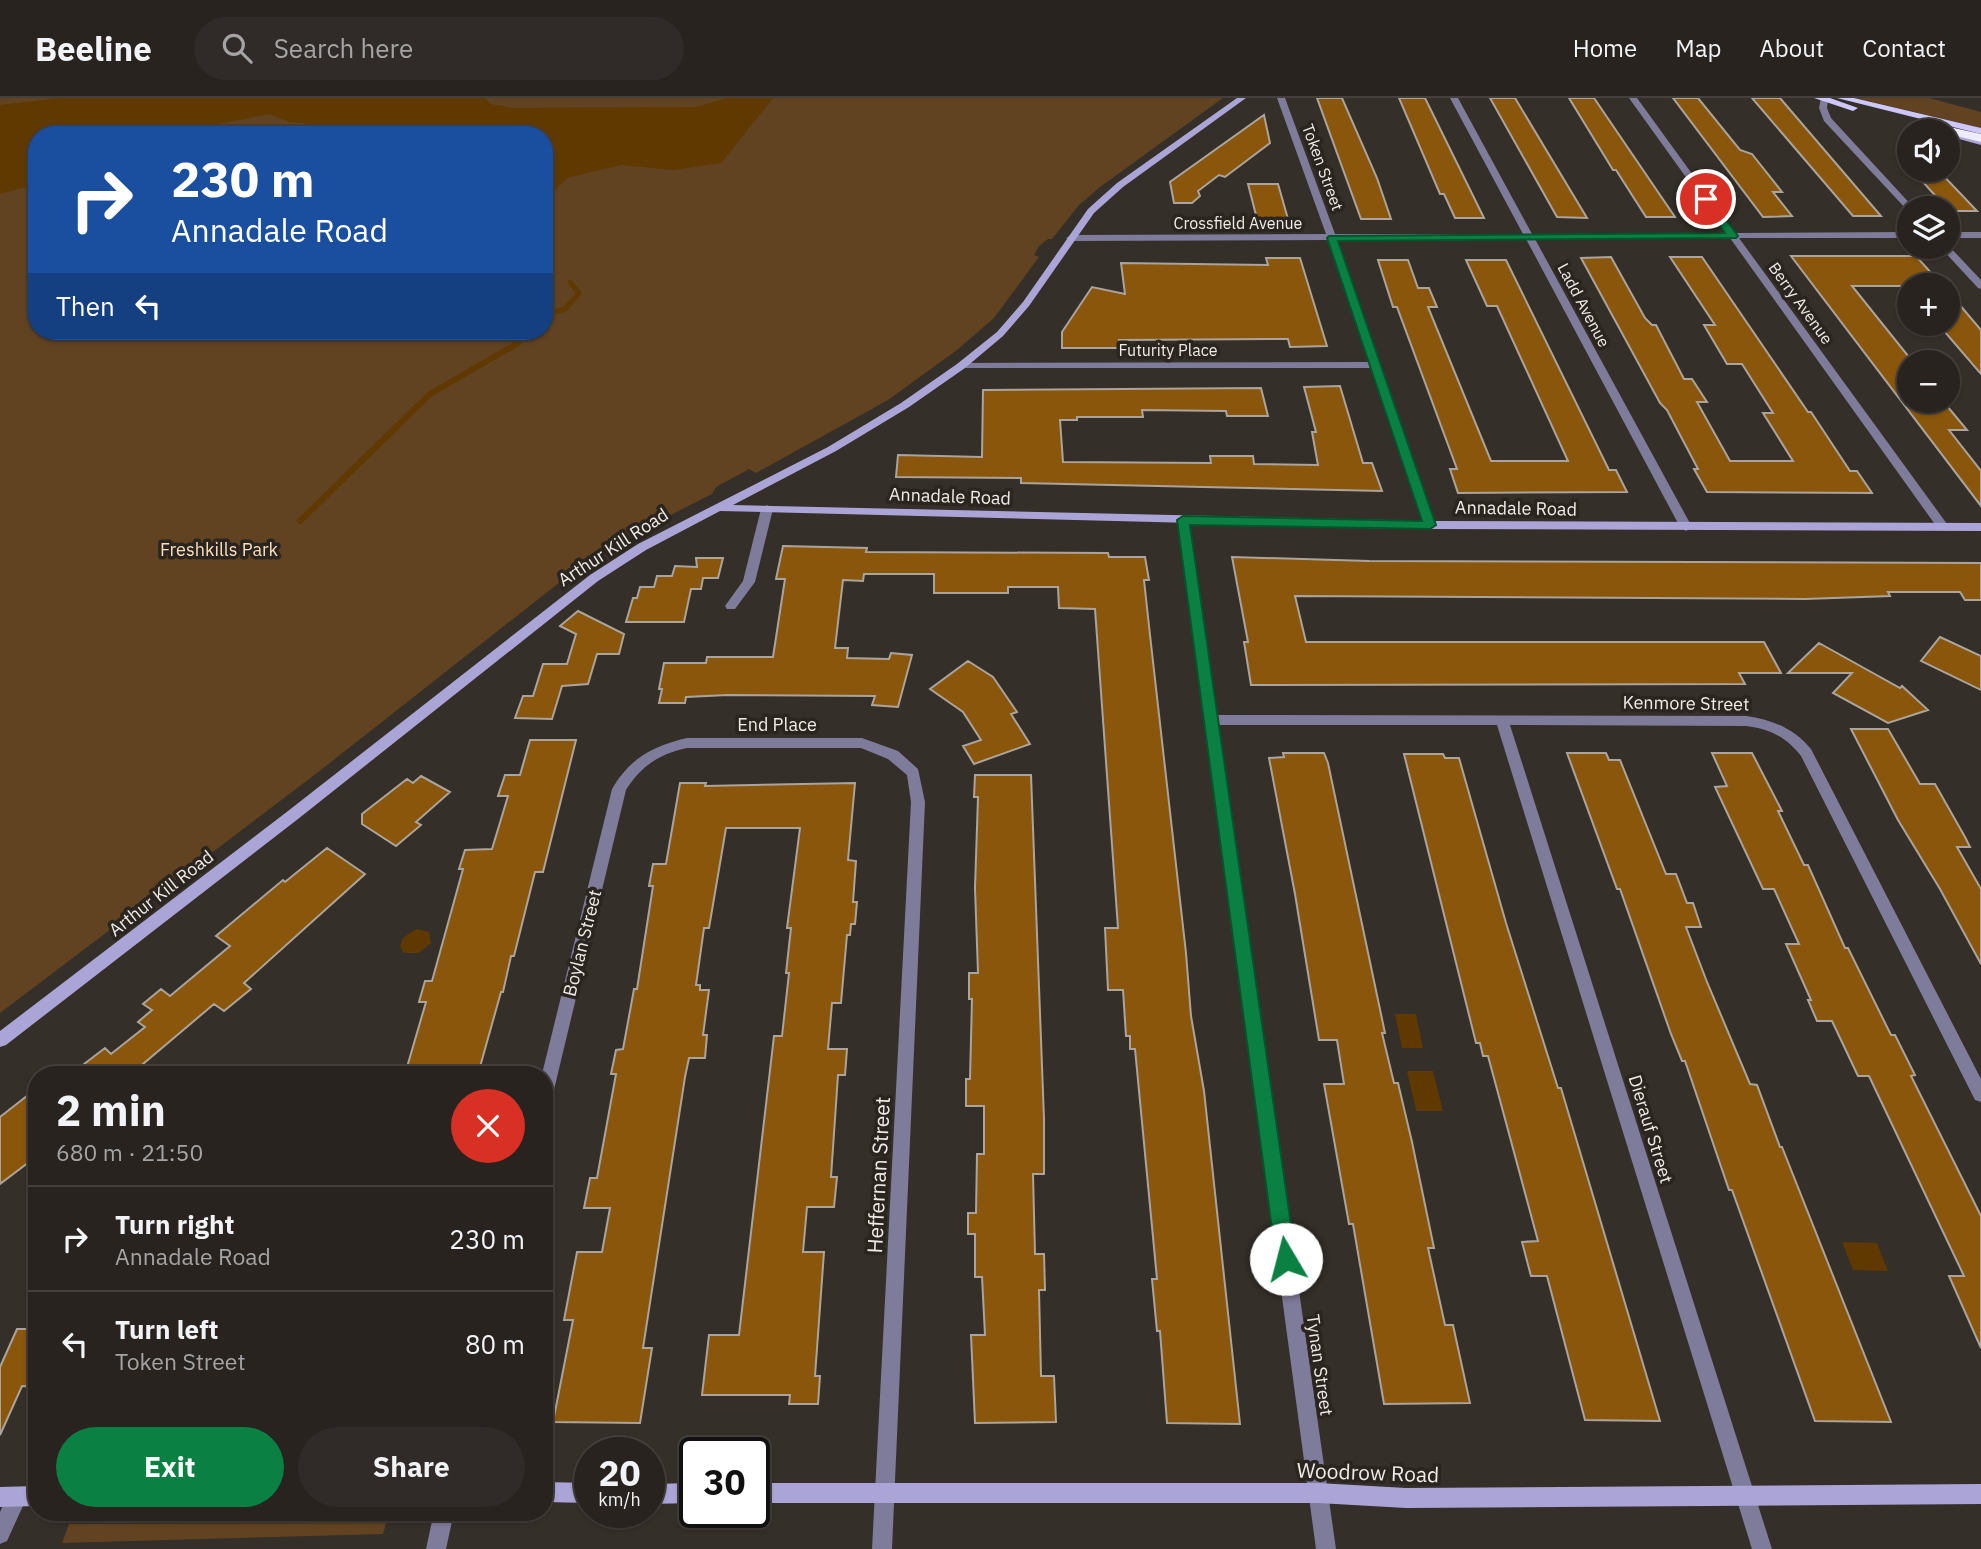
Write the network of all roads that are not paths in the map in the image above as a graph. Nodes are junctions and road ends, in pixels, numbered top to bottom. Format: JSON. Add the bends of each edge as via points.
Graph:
{"nodes":[{"id":1,"x":1242,"y":98,"type":"edge"},
{"id":2,"x":1281,"y":98,"type":"edge"},
{"id":3,"x":1454,"y":98,"type":"edge"},
{"id":4,"x":1633,"y":98,"type":"edge"},
{"id":5,"x":1842,"y":98,"type":"edge"},
{"id":6,"x":1822,"y":99,"type":"edge"},
{"id":7,"x":1899,"y":119,"type":"edge"},
{"id":8,"x":1981,"y":131,"type":"edge"},
{"id":9,"x":1960,"y":135,"type":"edge"},
{"id":10,"x":1960,"y":136,"type":"edge"},
{"id":11,"x":1981,"y":140,"type":"edge"},
{"id":12,"x":1899,"y":196,"type":"edge"},
{"id":13,"x":1897,"y":235,"type":"edge"},
{"id":14,"x":1960,"y":235,"type":"edge"},
{"id":15,"x":1981,"y":235,"type":"edge"},
{"id":16,"x":1733,"y":236,"type":"junction"},
{"id":17,"x":1529,"y":237,"type":"junction"},
{"id":18,"x":1071,"y":238,"type":"junction"},
{"id":19,"x":1332,"y":238,"type":"junction"},
{"id":20,"x":1956,"y":259,"type":"edge"},
{"id":21,"x":1981,"y":286,"type":"edge"},
{"id":22,"x":1376,"y":365,"type":"junction"},
{"id":23,"x":961,"y":366,"type":"junction"},
{"id":24,"x":716,"y":508,"type":"junction"},
{"id":25,"x":767,"y":509,"type":"junction"},
{"id":26,"x":1183,"y":520,"type":"junction"},
{"id":27,"x":1430,"y":525,"type":"junction"},
{"id":28,"x":1686,"y":527,"type":"junction"},
{"id":29,"x":1943,"y":527,"type":"junction"},
{"id":30,"x":1981,"y":527,"type":"edge"},
{"id":31,"x":732,"y":606,"type":"dead end"},
{"id":32,"x":1213,"y":720,"type":"junction"},
{"id":33,"x":1502,"y":721,"type":"junction"},
{"id":34,"x":619,"y":789,"type":"joint"},
{"id":35,"x":918,"y":802,"type":"joint"},
{"id":36,"x":0,"y":1040,"type":"edge"},
{"id":37,"x":552,"y":1066,"type":"edge"},
{"id":38,"x":1981,"y":1095,"type":"edge"},
{"id":39,"x":553,"y":1492,"type":"edge"},
{"id":40,"x":886,"y":1492,"type":"junction"},
{"id":41,"x":574,"y":1493,"type":"edge"},
{"id":42,"x":770,"y":1493,"type":"edge"},
{"id":43,"x":1318,"y":1493,"type":"junction"},
{"id":44,"x":1981,"y":1494,"type":"edge"},
{"id":45,"x":1745,"y":1495,"type":"junction"},
{"id":46,"x":18,"y":1497,"type":"edge"},
{"id":47,"x":442,"y":1521,"type":"edge"},
{"id":48,"x":0,"y":1534,"type":"edge"},
{"id":49,"x":436,"y":1549,"type":"edge"},
{"id":50,"x":882,"y":1549,"type":"edge"},
{"id":51,"x":1326,"y":1549,"type":"edge"},
{"id":52,"x":1762,"y":1549,"type":"edge"}],
"edges":[{"from":1,"to":18,"type":"street","name":"Arthur Kill Road","via":[[1120,185],[1091,211]]},
{"from":2,"to":19,"type":"street","name":"Token Street"},
{"from":3,"to":17,"type":"street","name":"Ladd Avenue"},
{"from":4,"to":16,"type":"street","name":"Berry Avenue"},
{"from":5,"to":8,"type":"main road"},
{"from":6,"to":7,"type":"main road"},
{"from":6,"to":12,"type":"street","via":[[1828,119]]},
{"from":9,"to":11,"type":"highway"},
{"from":10,"to":11,"type":"street"},
{"from":13,"to":16,"type":"street","name":"Crossfield Avenue"},
{"from":14,"to":15,"type":"street"},
{"from":16,"to":17,"type":"street","name":"Crossfield Avenue"},
{"from":16,"to":29,"type":"street","name":"Berry Avenue"},
{"from":17,"to":19,"type":"street","name":"Crossfield Avenue"},
{"from":17,"to":28,"type":"street","name":"Ladd Avenue"},
{"from":18,"to":19,"type":"street","name":"Crossfield Avenue"},
{"from":18,"to":23,"type":"street","name":"Arthur Kill Road","via":[[1026,304],[1000,334]]},
{"from":19,"to":22,"type":"street","name":"Token Street"},
{"from":20,"to":21,"type":"street"},
{"from":22,"to":23,"type":"street","name":"Futurity Place"},
{"from":22,"to":27,"type":"street","name":"Token Street"},
{"from":23,"to":24,"type":"street","name":"Arthur Kill Road","via":[[832,449]]},
{"from":24,"to":25,"type":"street","name":"Annadale Road"},
{"from":24,"to":36,"type":"street","name":"Arthur Kill Road","via":[[594,578]]},
{"from":25,"to":26,"type":"street","name":"Annadale Road"},
{"from":25,"to":31,"type":"street","via":[[749,582]]},
{"from":26,"to":27,"type":"street","name":"Annadale Road"},
{"from":26,"to":32,"type":"street","name":"Tynan Street"},
{"from":27,"to":28,"type":"street","name":"Annadale Road"},
{"from":28,"to":29,"type":"street","name":"Annadale Road"},
{"from":29,"to":30,"type":"street","name":"Annadale Road"},
{"from":32,"to":33,"type":"street","name":"Kenmore Street"},
{"from":32,"to":43,"type":"street","name":"Tynan Street"},
{"from":33,"to":38,"type":"street","name":"Kenmore Street","via":[[1746,722],[1783,730],[1797,740]]},
{"from":33,"to":45,"type":"street","name":"Dierauf Street"},
{"from":34,"to":35,"type":"street","name":"End Place","via":[[644,758],[687,743],[862,744],[893,755],[913,773]]},
{"from":34,"to":37,"type":"street","name":"Boylan Street"},
{"from":35,"to":40,"type":"street","name":"Heffernan Street"},
{"from":39,"to":41,"type":"street"},
{"from":40,"to":42,"type":"street","name":"Woodrow Road"},
{"from":40,"to":43,"type":"street","name":"Woodrow Road"},
{"from":40,"to":50,"type":"street","name":"Heffernan Street"},
{"from":43,"to":45,"type":"street","name":"Woodrow Road","via":[[1406,1498]]},
{"from":43,"to":51,"type":"street","name":"Tynan Street"},
{"from":44,"to":45,"type":"street","name":"Woodrow Road"},
{"from":45,"to":52,"type":"street","name":"Dierauf Street"},
{"from":46,"to":48,"type":"street"},
{"from":47,"to":49,"type":"street"}]}
